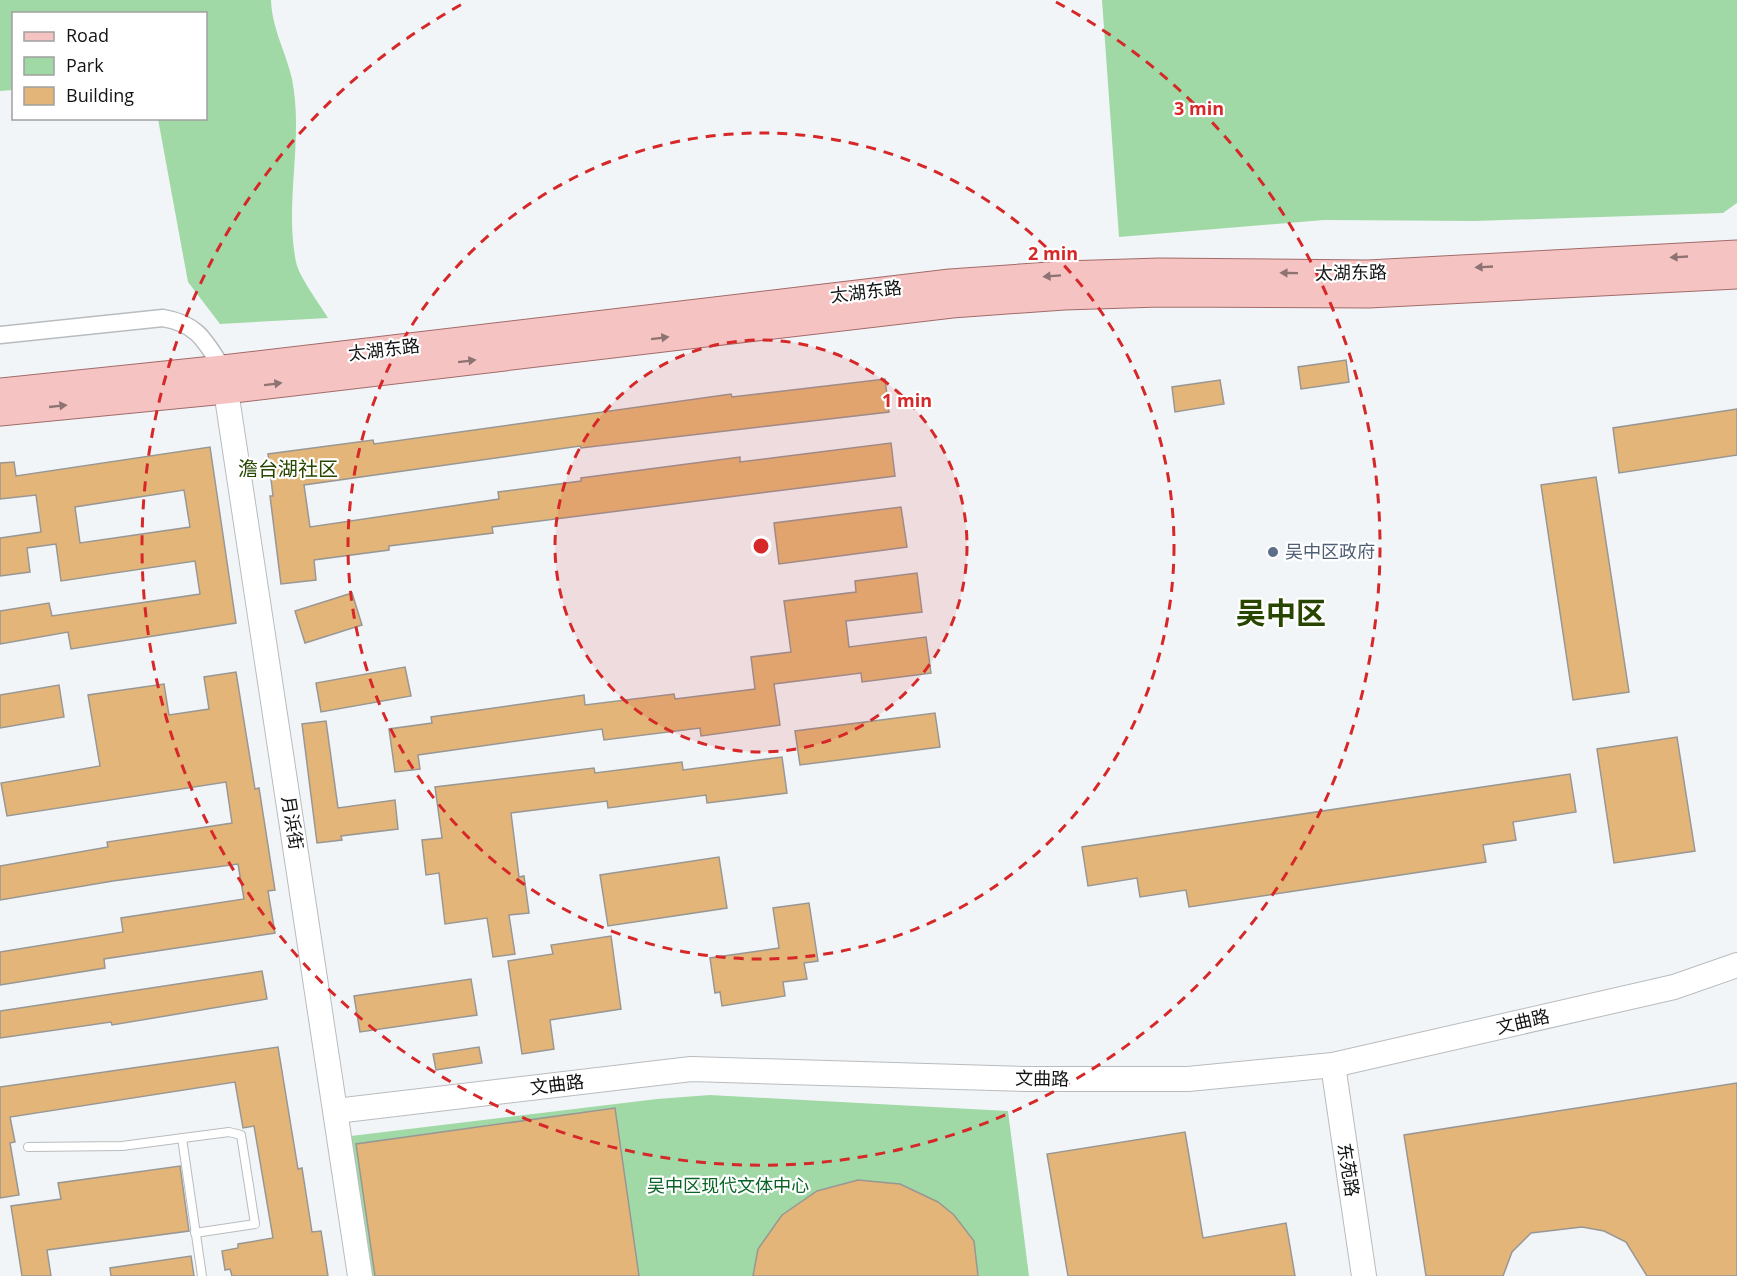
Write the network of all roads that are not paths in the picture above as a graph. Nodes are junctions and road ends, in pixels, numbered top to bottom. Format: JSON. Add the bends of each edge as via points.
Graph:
{"nodes":[{"id":1,"x":1737,"y":254,"type":"edge"},
{"id":2,"x":1737,"y":275,"type":"edge"},
{"id":3,"x":0,"y":335,"type":"edge"},
{"id":4,"x":224,"y":379,"type":"junction"},
{"id":5,"x":0,"y":392,"type":"edge"},
{"id":6,"x":0,"y":412,"type":"edge"},
{"id":7,"x":1737,"y":965,"type":"edge"},
{"id":8,"x":1333,"y":1065,"type":"junction"},
{"id":9,"x":336,"y":1111,"type":"junction"},
{"id":10,"x":182,"y":1138,"type":"junction"},
{"id":11,"x":28,"y":1147,"type":"dead end"},
{"id":12,"x":195,"y":1233,"type":"junction"},
{"id":13,"x":202,"y":1276,"type":"edge"},
{"id":14,"x":360,"y":1276,"type":"edge"},
{"id":15,"x":1364,"y":1276,"type":"edge"}],
"edges":[{"from":1,"to":4,"type":"main road","name":"太湖东路","one_way":true,"via":[[1368,273],[1139,272],[950,283]]},
{"from":4,"to":2,"type":"main road","name":"太湖东路","one_way":true,"via":[[952,304],[1064,296],[1160,292],[1369,294]]},
{"from":3,"to":4,"type":"street","via":[[163,318],[196,330]]},
{"from":4,"to":5,"type":"main road","name":"太湖东路"},
{"from":6,"to":4,"type":"main road","name":"太湖东路","one_way":true},
{"from":4,"to":9,"type":"street","name":"月浜街"},
{"from":7,"to":8,"type":"street","name":"文曲路","via":[[1674,987]]},
{"from":8,"to":9,"type":"street","name":"文曲路","via":[[1188,1079],[1025,1079],[691,1069]]},
{"from":8,"to":15,"type":"street","name":"东苑路"},
{"from":9,"to":14,"type":"street","name":"月浜街"},
{"from":10,"to":11,"type":"lane","via":[[122,1146]]},
{"from":10,"to":12,"type":"lane"},
{"from":10,"to":12,"type":"lane","via":[[229,1132],[241,1135],[255,1224]]},
{"from":12,"to":13,"type":"lane"}]}
